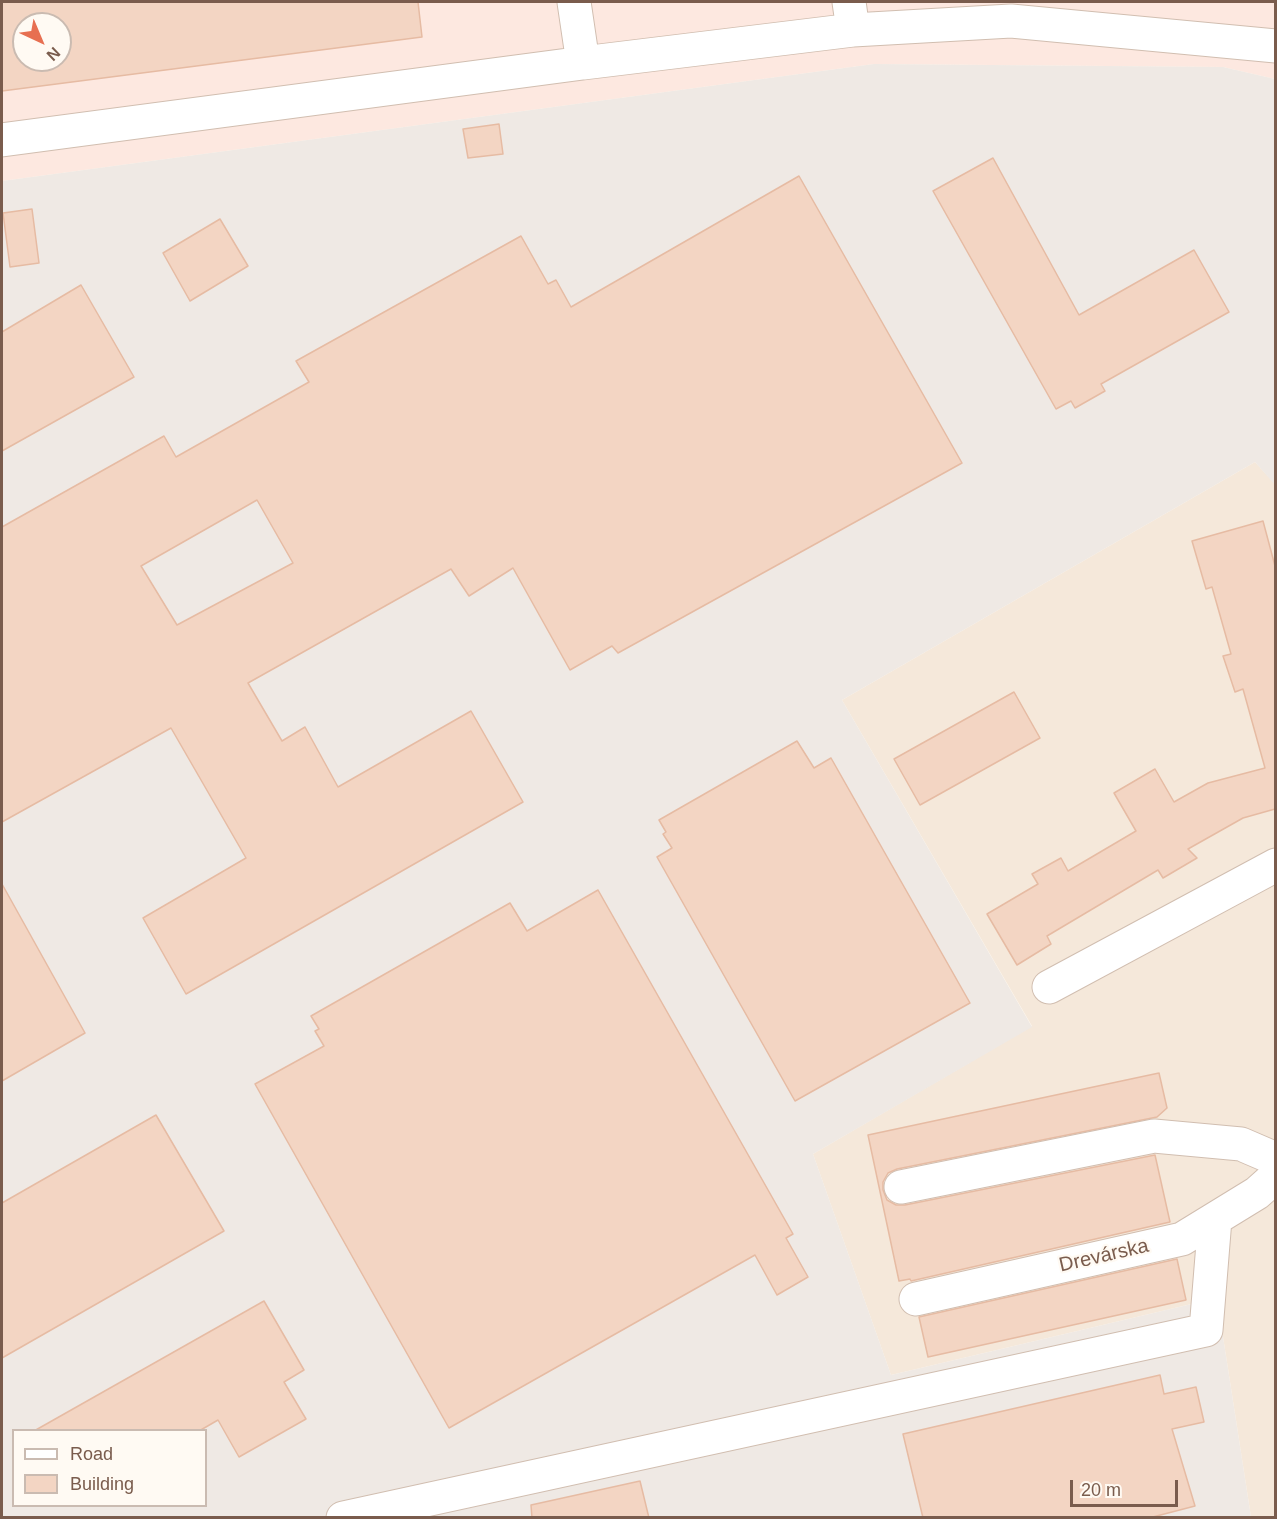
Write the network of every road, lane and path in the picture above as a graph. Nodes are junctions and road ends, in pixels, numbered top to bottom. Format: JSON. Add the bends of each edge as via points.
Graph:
{"nodes":[{"id":1,"x":574,"y":2,"type":"edge"},
{"id":2,"x":1010,"y":11,"type":"edge"},
{"id":3,"x":851,"y":16,"type":"edge"},
{"id":4,"x":1275,"y":46,"type":"edge"},
{"id":5,"x":583,"y":63,"type":"junction"},
{"id":6,"x":2,"y":140,"type":"edge"},
{"id":7,"x":1275,"y":865,"type":"edge"},
{"id":8,"x":1049,"y":987,"type":"dead end"},
{"id":9,"x":1275,"y":1159,"type":"edge"},
{"id":10,"x":1275,"y":1176,"type":"edge"},
{"id":11,"x":901,"y":1187,"type":"dead end"},
{"id":12,"x":1215,"y":1219,"type":"junction"},
{"id":13,"x":916,"y":1299,"type":"dead end"},
{"id":14,"x":343,"y":1518,"type":"edge"}],
"edges":[{"from":1,"to":5,"type":"street"},
{"from":2,"to":3,"type":"street"},
{"from":2,"to":4,"type":"street"},
{"from":3,"to":5,"type":"street"},
{"from":5,"to":6,"type":"street"},
{"from":7,"to":8,"type":"street"},
{"from":9,"to":11,"type":"street","via":[[1241,1144],[1155,1136]]},
{"from":10,"to":12,"type":"street","name":"Drevárska","via":[[1257,1193]]},
{"from":12,"to":13,"type":"street","name":"Drevárska","via":[[1182,1239]]},
{"from":12,"to":14,"type":"street","via":[[1206,1330]]}]}
